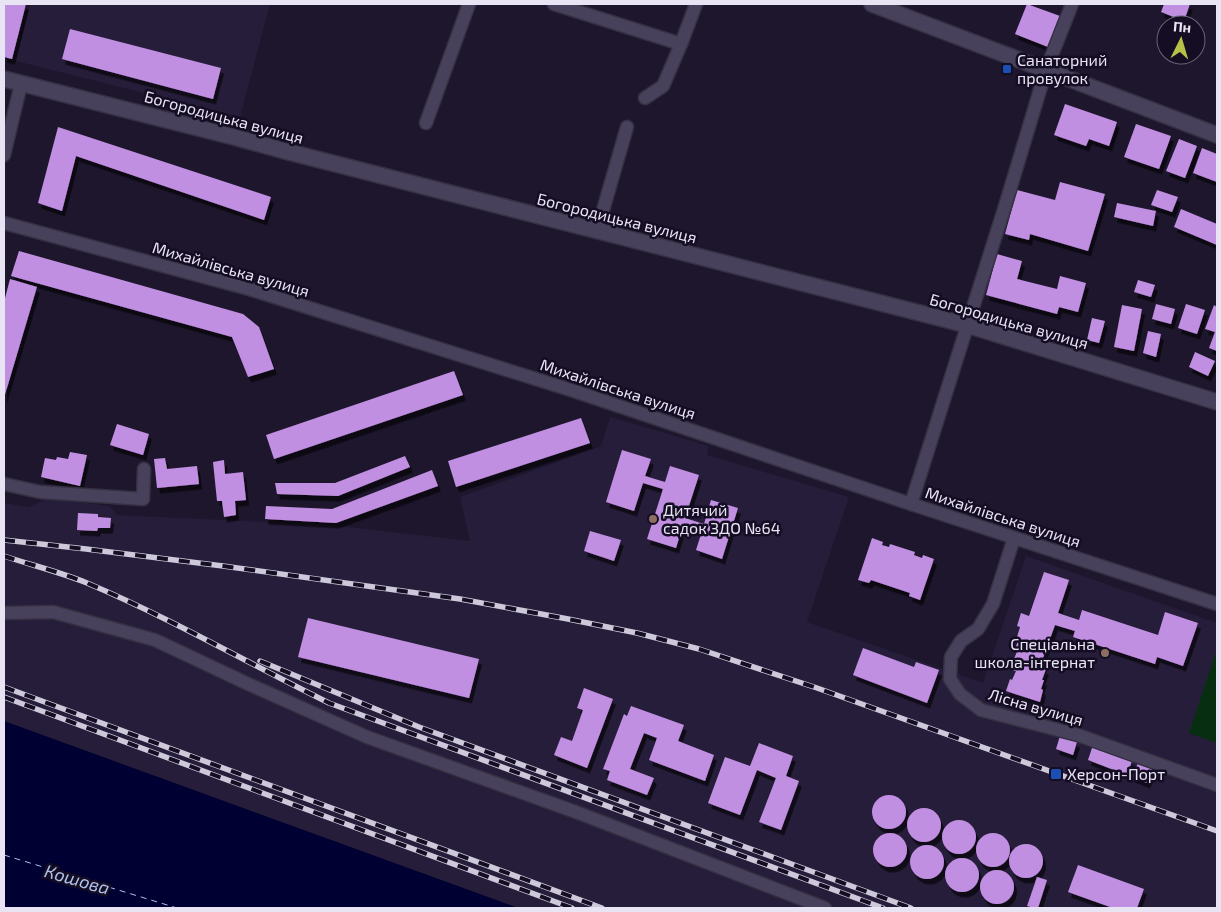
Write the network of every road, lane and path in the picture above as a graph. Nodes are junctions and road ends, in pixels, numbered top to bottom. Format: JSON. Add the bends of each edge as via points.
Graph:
{"nodes":[{"id":1,"x":469,"y":4,"type":"edge"},
{"id":2,"x":554,"y":4,"type":"edge"},
{"id":3,"x":696,"y":4,"type":"edge"},
{"id":4,"x":872,"y":4,"type":"edge"},
{"id":5,"x":1072,"y":4,"type":"edge"},
{"id":6,"x":681,"y":44,"type":"junction"},
{"id":7,"x":1046,"y":70,"type":"junction"},
{"id":8,"x":4,"y":79,"type":"edge"},
{"id":9,"x":21,"y":84,"type":"junction"},
{"id":10,"x":645,"y":98,"type":"dead end"},
{"id":11,"x":426,"y":123,"type":"dead end"},
{"id":12,"x":627,"y":127,"type":"dead end"},
{"id":13,"x":1217,"y":135,"type":"edge"},
{"id":14,"x":4,"y":154,"type":"edge"},
{"id":15,"x":4,"y":223,"type":"edge"},
{"id":16,"x":597,"y":231,"type":"junction"},
{"id":17,"x":967,"y":325,"type":"junction"},
{"id":18,"x":1217,"y":402,"type":"edge"},
{"id":19,"x":144,"y":469,"type":"dead end"},
{"id":20,"x":4,"y":484,"type":"edge"},
{"id":21,"x":911,"y":504,"type":"junction"},
{"id":22,"x":1014,"y":538,"type":"junction"},
{"id":23,"x":1217,"y":604,"type":"edge"},
{"id":24,"x":4,"y":613,"type":"edge"},
{"id":25,"x":1217,"y":785,"type":"edge"},
{"id":26,"x":826,"y":908,"type":"edge"}],
"edges":[{"from":1,"to":11,"type":"street"},
{"from":2,"to":6,"type":"street"},
{"from":3,"to":6,"type":"street"},
{"from":4,"to":7,"type":"street"},
{"from":5,"to":7,"type":"street"},
{"from":6,"to":10,"type":"street","via":[[663,86]]},
{"from":7,"to":13,"type":"street"},
{"from":7,"to":17,"type":"street"},
{"from":8,"to":9,"type":"street","name":"Богородицька вулиця"},
{"from":9,"to":14,"type":"street"},
{"from":9,"to":16,"type":"street","name":"Богородицька вулиця"},
{"from":12,"to":16,"type":"street"},
{"from":15,"to":21,"type":"street","name":"Михайлівська вулиця","via":[[304,306],[571,390]]},
{"from":16,"to":17,"type":"street","name":"Богородицька вулиця"},
{"from":17,"to":18,"type":"street","name":"Богородицька вулиця"},
{"from":17,"to":21,"type":"street"},
{"from":19,"to":20,"type":"street","via":[[143,500],[40,492]]},
{"from":21,"to":22,"type":"street","name":"Михайлівська вулиця"},
{"from":22,"to":23,"type":"street","name":"Михайлівська вулиця"},
{"from":22,"to":25,"type":"street","name":"Лісна вулиця","via":[[993,604],[978,629],[962,641],[951,657],[950,679],[960,694],[981,710],[1078,735]]},
{"from":24,"to":26,"type":"street","via":[[53,612],[155,640],[368,737]]}]}
